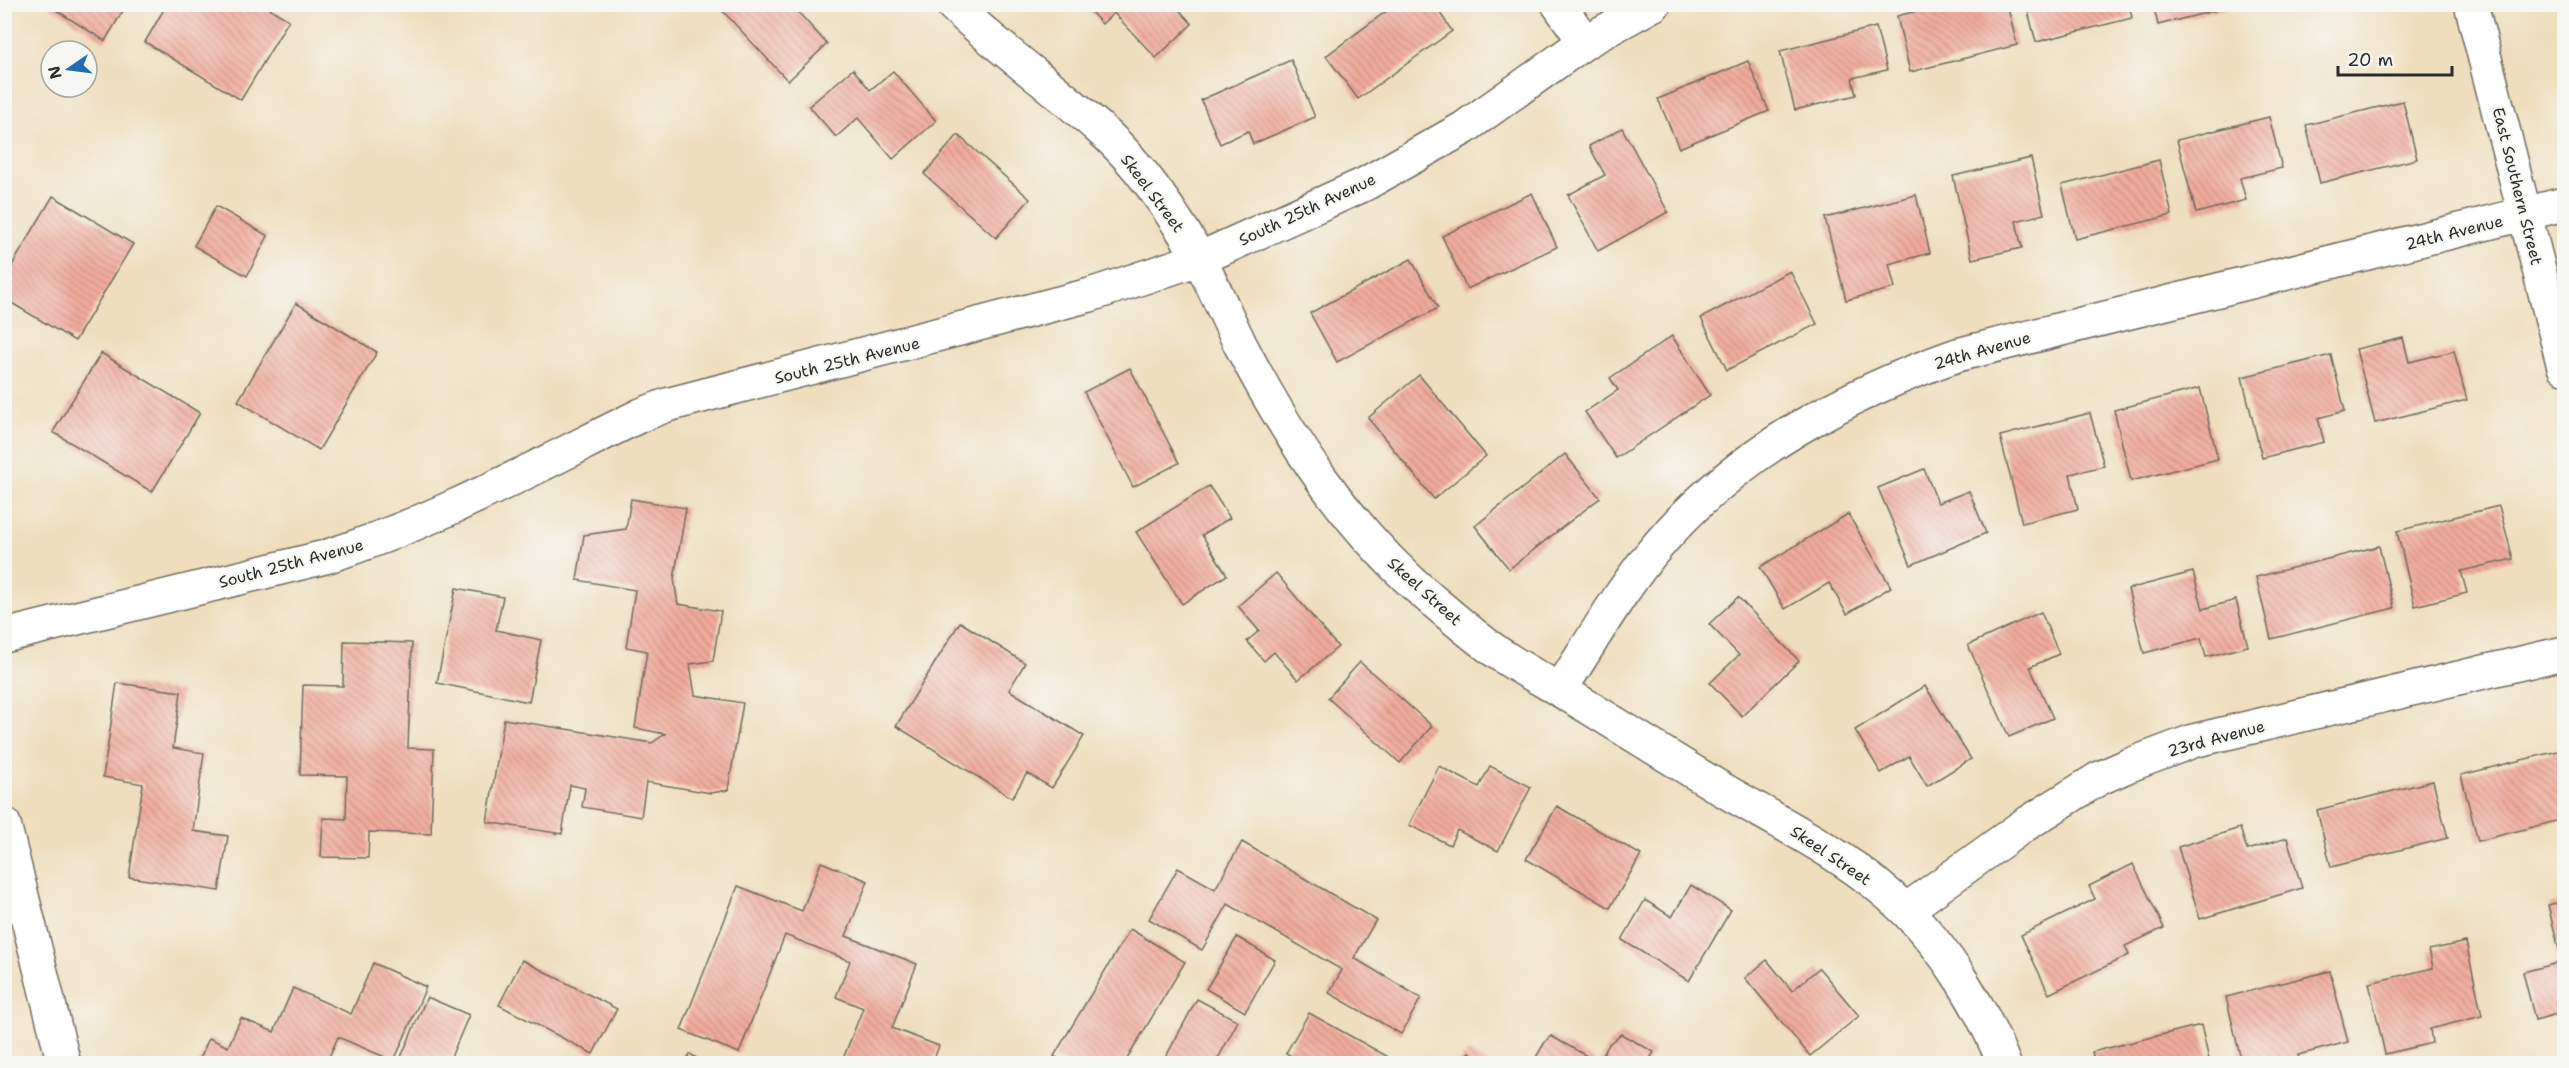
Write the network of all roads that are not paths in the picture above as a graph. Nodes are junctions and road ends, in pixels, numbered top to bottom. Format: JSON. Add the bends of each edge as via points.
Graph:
{"nodes":[{"id":1,"x":952,"y":4,"type":"edge"},
{"id":2,"x":1558,"y":4,"type":"edge"},
{"id":3,"x":1654,"y":4,"type":"edge"},
{"id":4,"x":2471,"y":4,"type":"edge"},
{"id":5,"x":1585,"y":42,"type":"junction"},
{"id":6,"x":2565,"y":204,"type":"edge"},
{"id":7,"x":2525,"y":214,"type":"junction"},
{"id":8,"x":1199,"y":259,"type":"junction"},
{"id":9,"x":2565,"y":367,"type":"edge"},
{"id":10,"x":4,"y":636,"type":"edge"},
{"id":11,"x":2565,"y":653,"type":"edge"},
{"id":12,"x":1560,"y":690,"type":"junction"},
{"id":13,"x":4,"y":824,"type":"edge"},
{"id":14,"x":1906,"y":910,"type":"junction"},
{"id":15,"x":64,"y":1064,"type":"edge"},
{"id":16,"x":2004,"y":1064,"type":"edge"}],
"edges":[{"from":1,"to":8,"type":"street","name":"Skeel Street","via":[[1129,158],[1176,220]]},
{"from":2,"to":5,"type":"street"},
{"from":3,"to":5,"type":"street","name":"South 25th Avenue"},
{"from":4,"to":7,"type":"street","name":"East Southern Street"},
{"from":5,"to":8,"type":"street","name":"South 25th Avenue","via":[[1464,128],[1375,179]]},
{"from":6,"to":7,"type":"street","name":"24th Avenue"},
{"from":7,"to":9,"type":"street","name":"East Southern Street"},
{"from":7,"to":12,"type":"street","name":"24th Avenue","via":[[1958,354],[1898,376],[1819,414],[1774,442],[1695,505],[1636,573]]},
{"from":8,"to":10,"type":"street","name":"South 25th Avenue","via":[[1090,295],[667,405],[434,516],[325,557]]},
{"from":8,"to":12,"type":"street","name":"Skeel Street","via":[[1292,438],[1354,522],[1429,598],[1502,656]]},
{"from":11,"to":14,"type":"street","name":"23rd Avenue","via":[[2193,741],[2127,766],[2098,779],[2023,825]]},
{"from":12,"to":14,"type":"street","name":"Skeel Street","via":[[1791,827],[1863,874]]},
{"from":13,"to":15,"type":"street"},
{"from":14,"to":16,"type":"street","name":"Skeel Street","via":[[1959,977]]}]}
